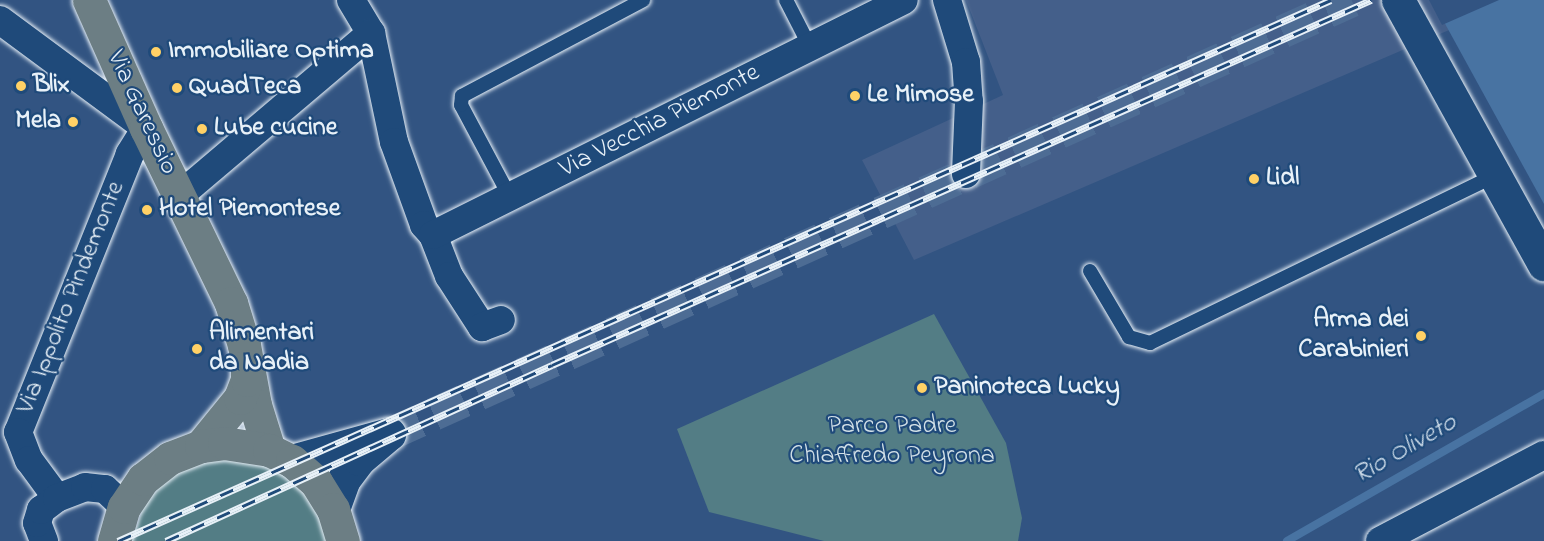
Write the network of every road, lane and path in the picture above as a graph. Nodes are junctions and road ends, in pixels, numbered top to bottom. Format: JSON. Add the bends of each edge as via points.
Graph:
{"nodes":[{"id":1,"x":89,"y":0,"type":"edge"},
{"id":2,"x":351,"y":0,"type":"edge"},
{"id":3,"x":643,"y":0,"type":"edge"},
{"id":4,"x":786,"y":0,"type":"edge"},
{"id":5,"x":904,"y":0,"type":"edge"},
{"id":6,"x":947,"y":0,"type":"edge"},
{"id":7,"x":1398,"y":0,"type":"edge"},
{"id":8,"x":0,"y":20,"type":"edge"},
{"id":9,"x":372,"y":33,"type":"junction"},
{"id":10,"x":810,"y":47,"type":"junction"},
{"id":11,"x":146,"y":128,"type":"junction"},
{"id":12,"x":966,"y":174,"type":"dead end"},
{"id":13,"x":1496,"y":175,"type":"junction"},
{"id":14,"x":179,"y":196,"type":"junction"},
{"id":15,"x":510,"y":196,"type":"junction"},
{"id":16,"x":433,"y":235,"type":"junction"},
{"id":17,"x":1544,"y":264,"type":"edge"},
{"id":18,"x":1090,"y":271,"type":"dead end"},
{"id":19,"x":501,"y":320,"type":"dead end"},
{"id":20,"x":247,"y":358,"type":"junction"},
{"id":21,"x":201,"y":446,"type":"junction"},
{"id":22,"x":1544,"y":455,"type":"edge"},
{"id":23,"x":281,"y":456,"type":"junction"},
{"id":24,"x":57,"y":498,"type":"junction"},
{"id":25,"x":124,"y":507,"type":"junction"},
{"id":26,"x":333,"y":509,"type":"junction"},
{"id":27,"x":44,"y":541,"type":"edge"},
{"id":28,"x":114,"y":541,"type":"edge"},
{"id":29,"x":343,"y":541,"type":"edge"},
{"id":30,"x":1380,"y":541,"type":"edge"}],
"edges":[{"from":1,"to":11,"type":"main road","name":"Via Garessio"},
{"from":2,"to":9,"type":"street"},
{"from":3,"to":15,"type":"lane","via":[[462,96],[461,105]]},
{"from":4,"to":10,"type":"lane"},
{"from":5,"to":10,"type":"street","name":"Via Vecchia Piemonte"},
{"from":6,"to":12,"type":"street","via":[[966,62]]},
{"from":7,"to":13,"type":"main road"},
{"from":8,"to":11,"type":"street"},
{"from":9,"to":14,"type":"street"},
{"from":9,"to":16,"type":"street","via":[[385,106],[411,193],[424,225]]},
{"from":10,"to":15,"type":"street","name":"Via Vecchia Piemonte"},
{"from":11,"to":14,"type":"main road","name":"Via Garessio"},
{"from":11,"to":24,"type":"street","name":"Via Ippolito Pindemonte","via":[[130,154],[18,432],[29,460]]},
{"from":13,"to":17,"type":"main road"},
{"from":13,"to":18,"type":"lane","via":[[1150,343],[1129,337]]},
{"from":14,"to":20,"type":"main road","name":"Via Garessio","via":[[231,303]]},
{"from":15,"to":16,"type":"street","name":"Via Vecchia Piemonte"},
{"from":16,"to":19,"type":"street","via":[[449,276],[482,327]]},
{"from":20,"to":21,"type":"main road","name":"Via Garessio","via":[[240,398]]},
{"from":20,"to":23,"type":"main road","name":"Via Garessio","via":[[255,405]]},
{"from":21,"to":23,"type":"main road","via":[[247,444]]},
{"from":21,"to":25,"type":"main road","via":[[170,458],[143,479]]},
{"from":22,"to":30,"type":"street"},
{"from":23,"to":26,"type":"main road","via":[[316,482]]},
{"from":23,"to":26,"type":"main road","via":[[390,434],[359,459],[344,479]]},
{"from":24,"to":25,"type":"street","via":[[85,487],[105,489]]},
{"from":24,"to":27,"type":"street","via":[[41,510],[38,523]]},
{"from":25,"to":28,"type":"main road"},
{"from":26,"to":29,"type":"main road"}]}
